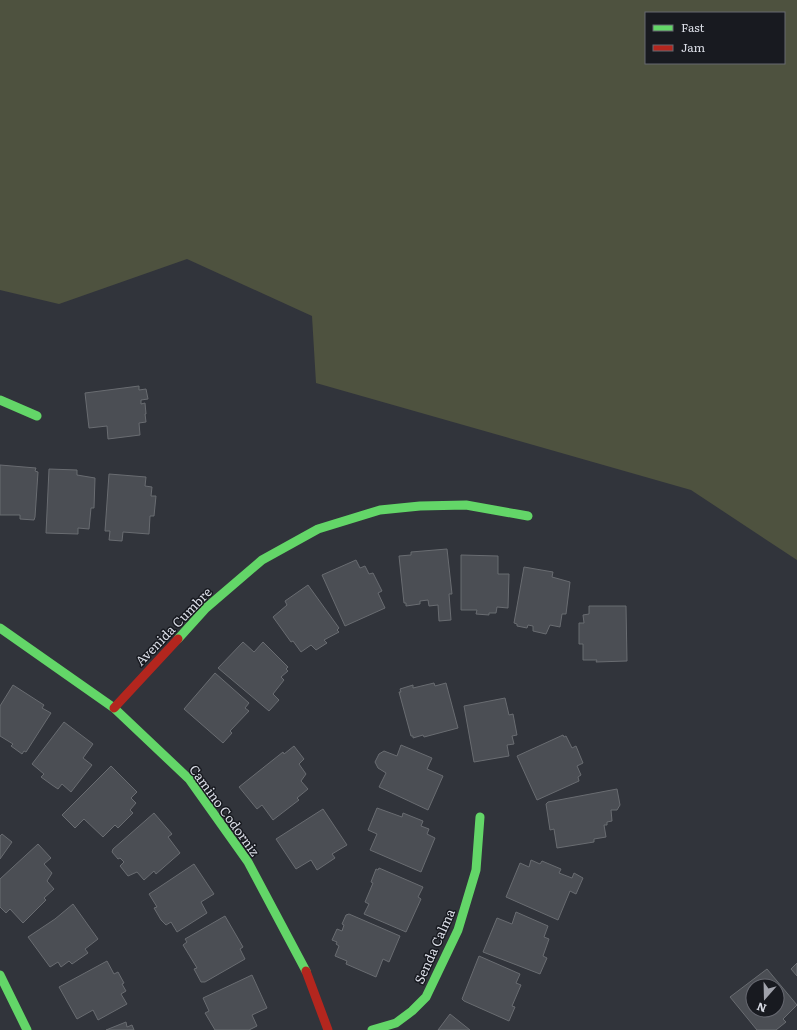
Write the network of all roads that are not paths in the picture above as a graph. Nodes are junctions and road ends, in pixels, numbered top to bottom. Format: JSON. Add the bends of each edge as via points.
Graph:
{"nodes":[{"id":1,"x":0,"y":400,"type":"edge"},
{"id":2,"x":37,"y":416,"type":"dead end"},
{"id":3,"x":528,"y":516,"type":"dead end"},
{"id":4,"x":0,"y":628,"type":"edge"},
{"id":5,"x":114,"y":708,"type":"junction"},
{"id":6,"x":480,"y":818,"type":"dead end"},
{"id":7,"x":0,"y":975,"type":"edge"},
{"id":8,"x":27,"y":1030,"type":"edge"},
{"id":9,"x":328,"y":1030,"type":"edge"},
{"id":10,"x":372,"y":1030,"type":"edge"}],
"edges":[{"from":1,"to":2,"type":"street"},
{"from":3,"to":5,"type":"street","name":"Avenida Cumbre","via":[[466,506],[420,506],[380,510],[318,529],[262,560],[206,608]]},
{"from":4,"to":5,"type":"street","name":"Camino Codorniz"},
{"from":5,"to":9,"type":"street","name":"Camino Codorniz","via":[[189,779],[248,862],[306,970]]},
{"from":6,"to":10,"type":"street","name":"Senda Calma","via":[[476,870],[458,930],[426,996],[396,1023]]},
{"from":7,"to":8,"type":"street"}]}
